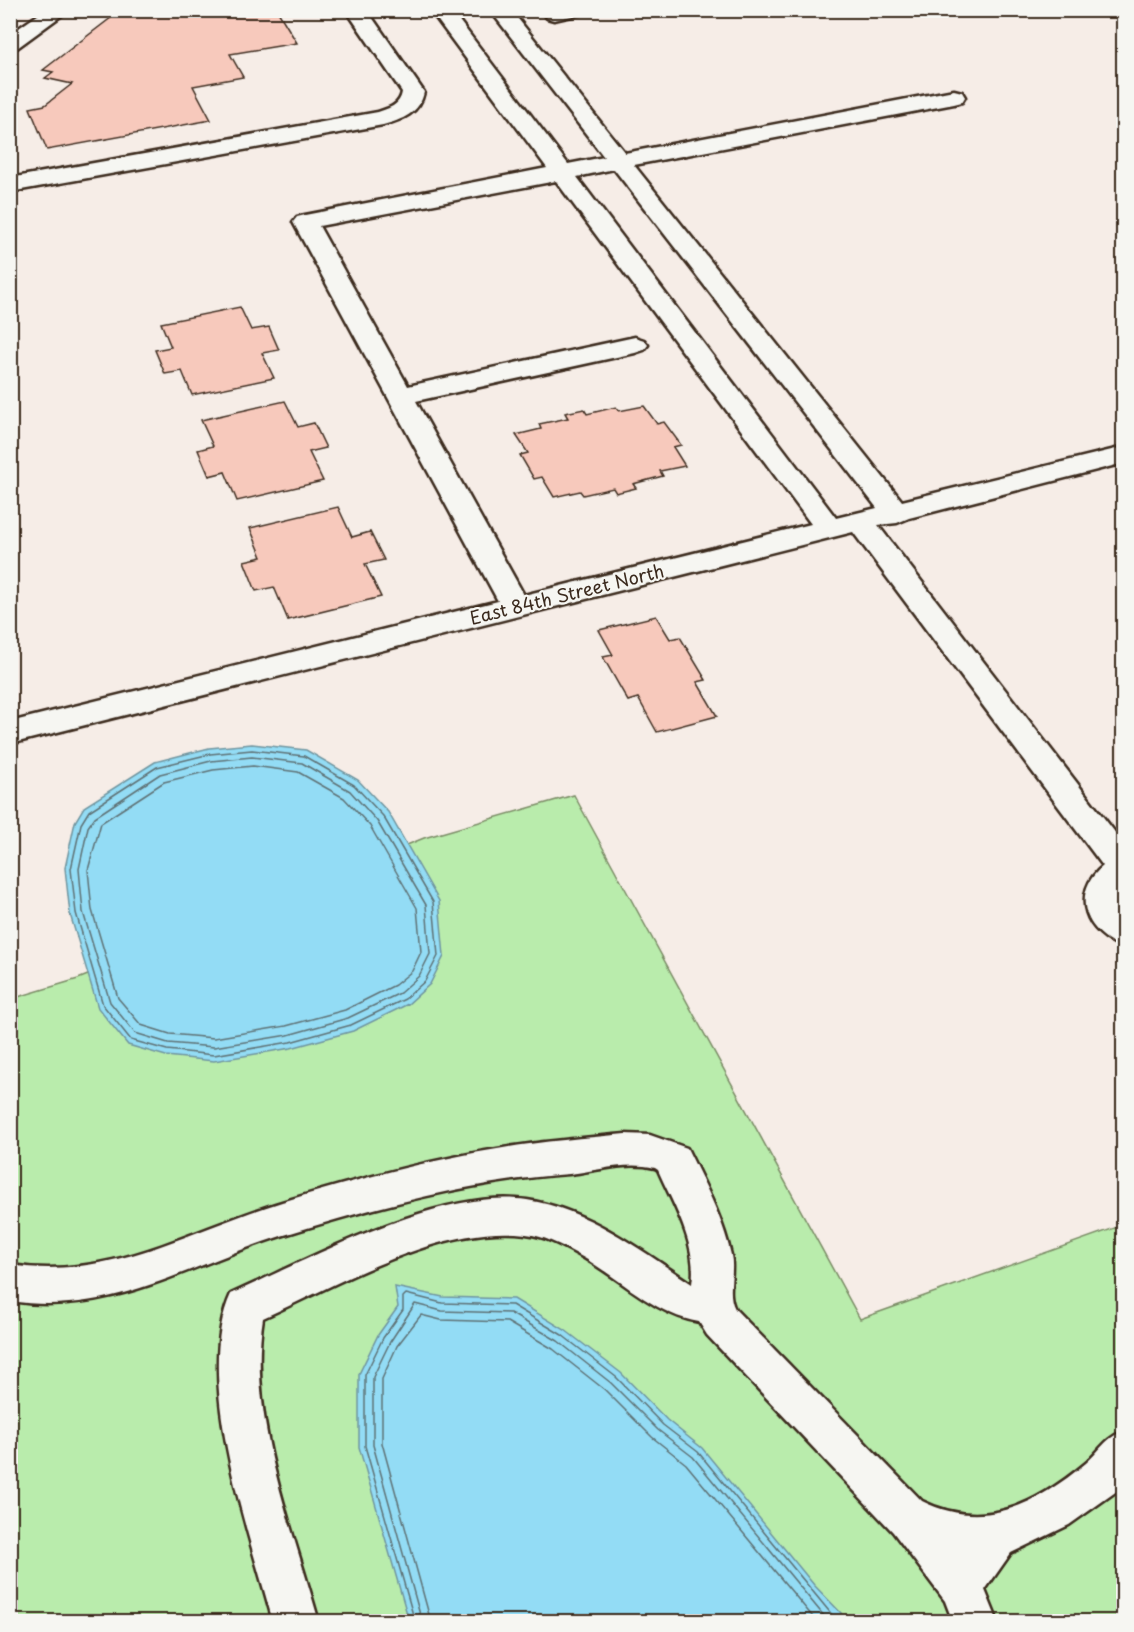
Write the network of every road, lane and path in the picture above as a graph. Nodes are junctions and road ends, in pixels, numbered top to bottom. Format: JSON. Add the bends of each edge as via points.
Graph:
{"nodes":[{"id":1,"x":59,"y":10,"type":"edge"},
{"id":2,"x":356,"y":10,"type":"edge"},
{"id":3,"x":440,"y":10,"type":"edge"},
{"id":4,"x":500,"y":10,"type":"edge"},
{"id":5,"x":551,"y":10,"type":"edge"},
{"id":6,"x":574,"y":10,"type":"edge"},
{"id":7,"x":28,"y":20,"type":"edge"},
{"id":8,"x":10,"y":44,"type":"edge"},
{"id":9,"x":954,"y":97,"type":"dead end"},
{"id":10,"x":620,"y":161,"type":"junction"},
{"id":11,"x":564,"y":172,"type":"junction"},
{"id":12,"x":10,"y":185,"type":"edge"},
{"id":13,"x":635,"y":345,"type":"dead end"},
{"id":14,"x":401,"y":396,"type":"junction"},
{"id":15,"x":1124,"y":455,"type":"edge"},
{"id":16,"x":897,"y":514,"type":"junction"},
{"id":17,"x":861,"y":523,"type":"junction"},
{"id":18,"x":830,"y":530,"type":"junction"},
{"id":19,"x":516,"y":607,"type":"junction"},
{"id":20,"x":10,"y":733,"type":"edge"},
{"id":21,"x":1124,"y":870,"type":"edge"},
{"id":22,"x":1124,"y":934,"type":"edge"},
{"id":23,"x":10,"y":1283,"type":"edge"},
{"id":24,"x":711,"y":1306,"type":"junction"},
{"id":25,"x":1124,"y":1450,"type":"edge"},
{"id":26,"x":907,"y":1516,"type":"junction"},
{"id":27,"x":996,"y":1536,"type":"junction"},
{"id":28,"x":968,"y":1604,"type":"edge"},
{"id":29,"x":296,"y":1622,"type":"edge"}],
"edges":[{"from":1,"to":7,"type":"street"},
{"from":2,"to":12,"type":"street","via":[[413,92],[408,105],[398,113]]},
{"from":3,"to":11,"type":"street"},
{"from":4,"to":10,"type":"street"},
{"from":5,"to":6,"type":"street","via":[[554,14]]},
{"from":7,"to":8,"type":"street"},
{"from":9,"to":10,"type":"street"},
{"from":10,"to":11,"type":"street"},
{"from":10,"to":16,"type":"street"},
{"from":11,"to":14,"type":"street","via":[[305,222]]},
{"from":11,"to":18,"type":"street"},
{"from":13,"to":14,"type":"street"},
{"from":14,"to":19,"type":"street"},
{"from":15,"to":16,"type":"street","name":"East 84th Street North"},
{"from":16,"to":17,"type":"street","name":"East 84th Street North"},
{"from":17,"to":18,"type":"street","name":"East 84th Street North"},
{"from":17,"to":21,"type":"street"},
{"from":18,"to":19,"type":"street","name":"East 84th Street North"},
{"from":19,"to":20,"type":"street","name":"East 84th Street North"},
{"from":21,"to":22,"type":"street","via":[[1102,885],[1099,896],[1107,921]]},
{"from":23,"to":24,"type":"street","via":[[59,1288],[112,1281],[277,1220],[374,1193],[503,1164],[636,1150],[661,1152],[673,1159],[714,1265]]},
{"from":24,"to":26,"type":"street","via":[[721,1322]]},
{"from":24,"to":29,"type":"street","via":[[686,1302],[565,1228],[527,1217],[489,1216],[444,1224],[384,1245],[245,1306],[237,1381],[241,1419]]},
{"from":25,"to":27,"type":"street","via":[[1106,1473],[1048,1513]]},
{"from":26,"to":27,"type":"street","via":[[932,1530]]},
{"from":26,"to":28,"type":"street"},
{"from":27,"to":28,"type":"street"}]}
